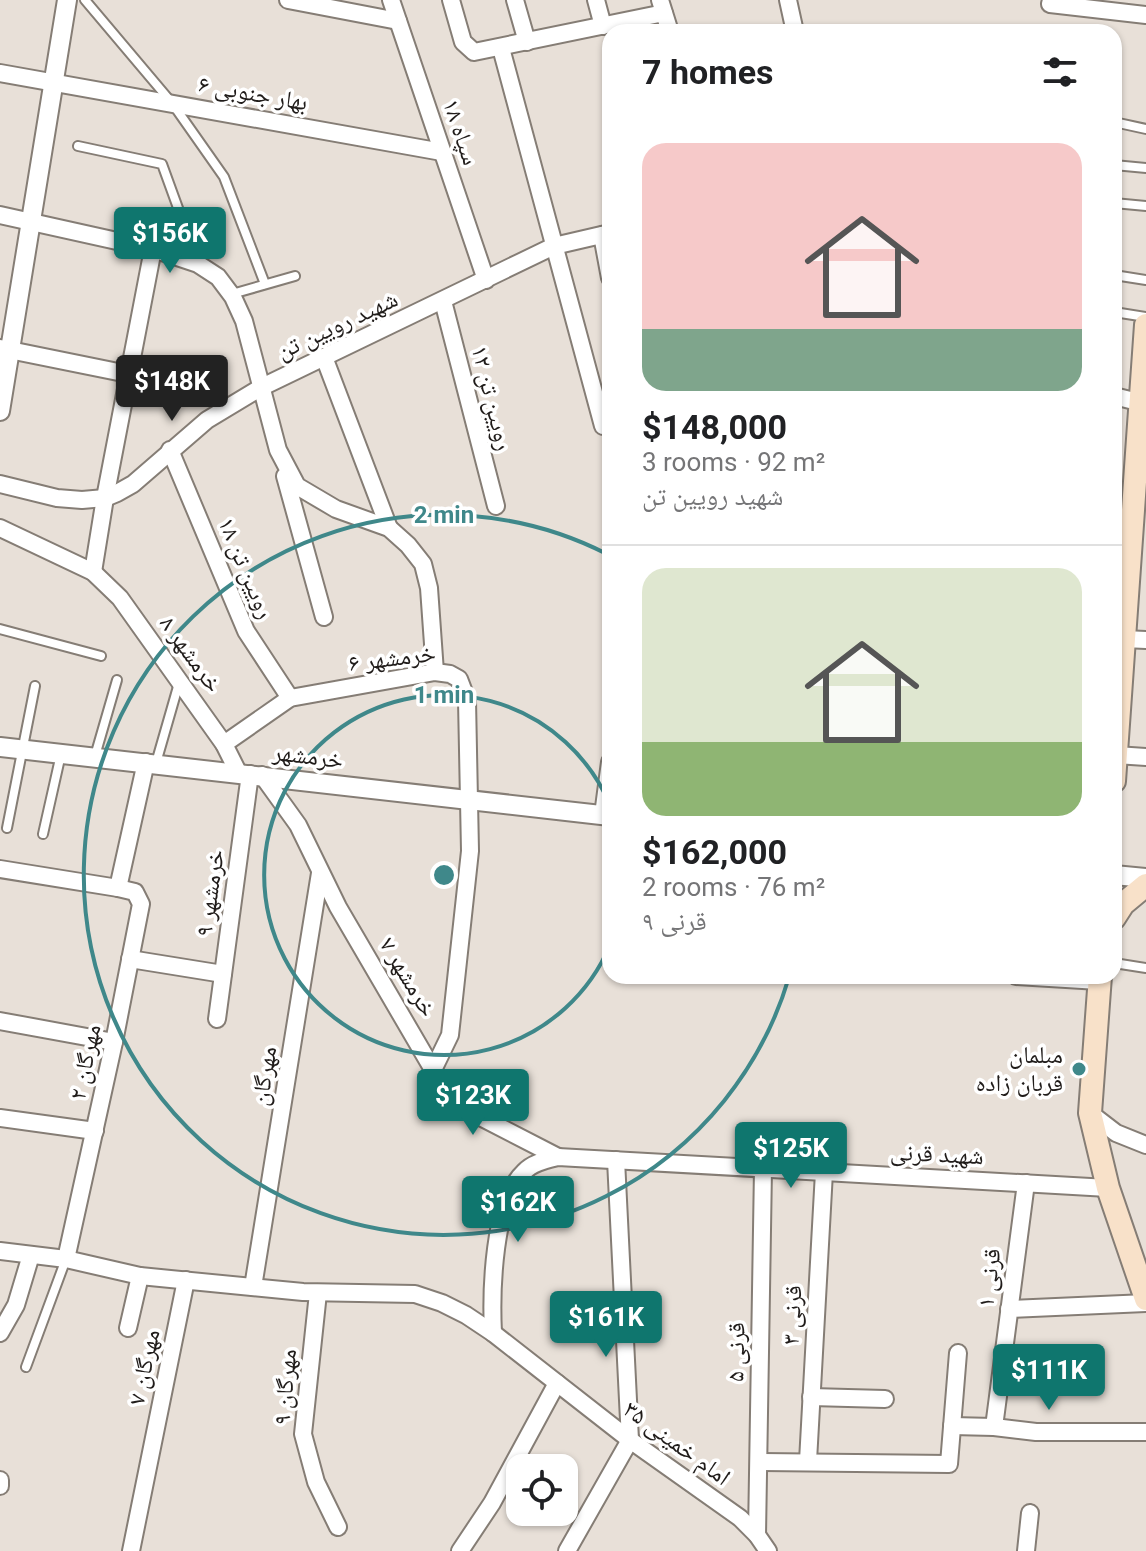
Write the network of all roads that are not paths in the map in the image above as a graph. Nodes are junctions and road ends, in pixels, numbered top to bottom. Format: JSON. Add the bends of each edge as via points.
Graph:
{"nodes":[{"id":1,"x":67,"y":0,"type":"edge"},
{"id":2,"x":85,"y":0,"type":"edge"},
{"id":3,"x":288,"y":0,"type":"edge"},
{"id":4,"x":391,"y":0,"type":"edge"},
{"id":5,"x":451,"y":0,"type":"edge"},
{"id":6,"x":515,"y":0,"type":"edge"},
{"id":7,"x":596,"y":0,"type":"edge"},
{"id":8,"x":788,"y":0,"type":"edge"},
{"id":9,"x":1050,"y":2,"type":"edge"},
{"id":10,"x":662,"y":7,"type":"edge"},
{"id":11,"x":1146,"y":15,"type":"edge"},
{"id":12,"x":398,"y":21,"type":"junction"},
{"id":13,"x":602,"y":24,"type":"edge"},
{"id":14,"x":609,"y":24,"type":"edge"},
{"id":15,"x":793,"y":24,"type":"edge"},
{"id":16,"x":602,"y":26,"type":"edge"},
{"id":17,"x":527,"y":42,"type":"junction"},
{"id":18,"x":501,"y":48,"type":"junction"},
{"id":19,"x":0,"y":73,"type":"edge"},
{"id":20,"x":54,"y":82,"type":"junction"},
{"id":21,"x":172,"y":103,"type":"junction"},
{"id":22,"x":1122,"y":124,"type":"edge"},
{"id":23,"x":1146,"y":129,"type":"edge"},
{"id":24,"x":78,"y":146,"type":"dead end"},
{"id":25,"x":442,"y":152,"type":"junction"},
{"id":26,"x":1122,"y":166,"type":"edge"},
{"id":27,"x":1146,"y":168,"type":"edge"},
{"id":28,"x":1122,"y":204,"type":"edge"},
{"id":29,"x":1146,"y":206,"type":"edge"},
{"id":30,"x":0,"y":215,"type":"edge"},
{"id":31,"x":32,"y":221,"type":"junction"},
{"id":32,"x":602,"y":235,"type":"edge"},
{"id":33,"x":554,"y":246,"type":"junction"},
{"id":34,"x":153,"y":249,"type":"junction"},
{"id":35,"x":198,"y":264,"type":"junction"},
{"id":36,"x":295,"y":276,"type":"dead end"},
{"id":37,"x":1122,"y":276,"type":"edge"},
{"id":38,"x":486,"y":280,"type":"junction"},
{"id":39,"x":1146,"y":280,"type":"edge"},
{"id":40,"x":265,"y":284,"type":"junction"},
{"id":41,"x":231,"y":294,"type":"junction"},
{"id":42,"x":443,"y":301,"type":"junction"},
{"id":43,"x":1122,"y":313,"type":"edge"},
{"id":44,"x":1146,"y":317,"type":"edge"},
{"id":45,"x":1146,"y":325,"type":"edge"},
{"id":46,"x":5,"y":349,"type":"edge"},
{"id":47,"x":324,"y":357,"type":"junction"},
{"id":48,"x":128,"y":374,"type":"junction"},
{"id":49,"x":260,"y":388,"type":"junction"},
{"id":50,"x":1122,"y":398,"type":"edge"},
{"id":51,"x":1143,"y":403,"type":"edge"},
{"id":52,"x":602,"y":409,"type":"edge"},
{"id":53,"x":0,"y":411,"type":"edge"},
{"id":54,"x":170,"y":450,"type":"junction"},
{"id":55,"x":278,"y":450,"type":"junction"},
{"id":56,"x":0,"y":484,"type":"edge"},
{"id":57,"x":105,"y":498,"type":"junction"},
{"id":58,"x":496,"y":506,"type":"dead end"},
{"id":59,"x":0,"y":528,"type":"edge"},
{"id":60,"x":389,"y":528,"type":"junction"},
{"id":61,"x":1138,"y":553,"type":"edge"},
{"id":62,"x":93,"y":572,"type":"junction"},
{"id":63,"x":1122,"y":603,"type":"edge"},
{"id":64,"x":1122,"y":613,"type":"edge"},
{"id":65,"x":324,"y":617,"type":"dead end"},
{"id":66,"x":0,"y":629,"type":"edge"},
{"id":67,"x":1135,"y":640,"type":"edge"},
{"id":68,"x":101,"y":656,"type":"dead end"},
{"id":69,"x":435,"y":672,"type":"junction"},
{"id":70,"x":117,"y":680,"type":"dead end"},
{"id":71,"x":180,"y":680,"type":"junction"},
{"id":72,"x":35,"y":686,"type":"dead end"},
{"id":73,"x":1122,"y":695,"type":"edge"},
{"id":74,"x":290,"y":698,"type":"junction"},
{"id":75,"x":224,"y":744,"type":"junction"},
{"id":76,"x":0,"y":747,"type":"edge"},
{"id":77,"x":23,"y":749,"type":"junction"},
{"id":78,"x":61,"y":753,"type":"junction"},
{"id":79,"x":1122,"y":755,"type":"edge"},
{"id":80,"x":95,"y":756,"type":"junction"},
{"id":81,"x":1146,"y":757,"type":"edge"},
{"id":82,"x":151,"y":763,"type":"junction"},
{"id":83,"x":250,"y":774,"type":"junction"},
{"id":84,"x":470,"y":799,"type":"junction"},
{"id":85,"x":602,"y":814,"type":"edge"},
{"id":86,"x":7,"y":828,"type":"dead end"},
{"id":87,"x":43,"y":834,"type":"dead end"},
{"id":88,"x":0,"y":869,"type":"edge"},
{"id":89,"x":320,"y":873,"type":"junction"},
{"id":90,"x":1122,"y":876,"type":"edge"},
{"id":91,"x":1146,"y":878,"type":"edge"},
{"id":92,"x":1146,"y":885,"type":"edge"},
{"id":93,"x":118,"y":888,"type":"junction"},
{"id":94,"x":1122,"y":906,"type":"edge"},
{"id":95,"x":130,"y":959,"type":"junction"},
{"id":96,"x":1122,"y":964,"type":"edge"},
{"id":97,"x":1146,"y":968,"type":"edge"},
{"id":98,"x":223,"y":974,"type":"junction"},
{"id":99,"x":1100,"y":984,"type":"edge"},
{"id":100,"x":217,"y":1019,"type":"dead end"},
{"id":101,"x":0,"y":1021,"type":"edge"},
{"id":102,"x":114,"y":1042,"type":"junction"},
{"id":103,"x":434,"y":1068,"type":"junction"},
{"id":104,"x":1090,"y":1113,"type":"junction"},
{"id":105,"x":0,"y":1118,"type":"edge"},
{"id":106,"x":95,"y":1131,"type":"junction"},
{"id":107,"x":1146,"y":1145,"type":"edge"},
{"id":108,"x":558,"y":1157,"type":"junction"},
{"id":109,"x":616,"y":1160,"type":"junction"},
{"id":110,"x":763,"y":1169,"type":"junction"},
{"id":111,"x":824,"y":1172,"type":"junction"},
{"id":112,"x":1026,"y":1183,"type":"junction"},
{"id":113,"x":1108,"y":1188,"type":"junction"},
{"id":114,"x":0,"y":1251,"type":"edge"},
{"id":115,"x":31,"y":1255,"type":"junction"},
{"id":116,"x":66,"y":1259,"type":"junction"},
{"id":117,"x":140,"y":1276,"type":"junction"},
{"id":118,"x":186,"y":1280,"type":"junction"},
{"id":119,"x":253,"y":1287,"type":"junction"},
{"id":120,"x":318,"y":1293,"type":"junction"},
{"id":121,"x":1146,"y":1301,"type":"edge"},
{"id":122,"x":1009,"y":1309,"type":"junction"},
{"id":123,"x":128,"y":1328,"type":"dead end"},
{"id":124,"x":0,"y":1333,"type":"edge"},
{"id":125,"x":493,"y":1333,"type":"junction"},
{"id":126,"x":958,"y":1353,"type":"dead end"},
{"id":127,"x":26,"y":1367,"type":"dead end"},
{"id":128,"x":557,"y":1383,"type":"junction"},
{"id":129,"x":811,"y":1397,"type":"junction"},
{"id":130,"x":885,"y":1399,"type":"dead end"},
{"id":131,"x":952,"y":1426,"type":"junction"},
{"id":132,"x":994,"y":1427,"type":"junction"},
{"id":133,"x":1146,"y":1432,"type":"edge"},
{"id":134,"x":630,"y":1440,"type":"junction"},
{"id":135,"x":808,"y":1461,"type":"junction"},
{"id":136,"x":759,"y":1462,"type":"junction"},
{"id":137,"x":1030,"y":1513,"type":"dead end"},
{"id":138,"x":338,"y":1527,"type":"dead end"},
{"id":139,"x":757,"y":1535,"type":"junction"},
{"id":140,"x":131,"y":1551,"type":"edge"},
{"id":141,"x":460,"y":1551,"type":"edge"},
{"id":142,"x":567,"y":1551,"type":"edge"},
{"id":143,"x":768,"y":1551,"type":"edge"},
{"id":144,"x":1026,"y":1551,"type":"edge"}],
"edges":[{"from":1,"to":20,"type":"street"},
{"from":2,"to":21,"type":"lane"},
{"from":3,"to":12,"type":"street"},
{"from":4,"to":12,"type":"street","name":"سپاه ۱۸"},
{"from":5,"to":18,"type":"street","via":[[467,48]]},
{"from":6,"to":17,"type":"street"},
{"from":7,"to":13,"type":"street"},
{"from":8,"to":15,"type":"street"},
{"from":9,"to":11,"type":"street"},
{"from":10,"to":14,"type":"street"},
{"from":12,"to":25,"type":"street","name":"سپاه ۱۸"},
{"from":16,"to":17,"type":"street"},
{"from":17,"to":18,"type":"street"},
{"from":18,"to":33,"type":"street"},
{"from":19,"to":20,"type":"street","name":"بهار جنوبی ۶"},
{"from":20,"to":21,"type":"street","name":"بهار جنوبی ۶"},
{"from":20,"to":31,"type":"street"},
{"from":21,"to":25,"type":"street","name":"بهار جنوبی ۶"},
{"from":21,"to":40,"type":"lane","via":[[224,177]]},
{"from":22,"to":23,"type":"lane"},
{"from":24,"to":35,"type":"lane","via":[[162,164]]},
{"from":25,"to":38,"type":"street","name":"سپاه ۱۸"},
{"from":26,"to":27,"type":"lane"},
{"from":28,"to":29,"type":"lane"},
{"from":30,"to":31,"type":"street"},
{"from":31,"to":34,"type":"street"},
{"from":31,"to":46,"type":"street"},
{"from":32,"to":33,"type":"street","name":"شهید رویین تن"},
{"from":33,"to":38,"type":"street","name":"شهید رویین تن"},
{"from":33,"to":52,"type":"street"},
{"from":34,"to":35,"type":"street"},
{"from":34,"to":48,"type":"street"},
{"from":35,"to":41,"type":"street"},
{"from":36,"to":40,"type":"lane"},
{"from":37,"to":39,"type":"lane"},
{"from":38,"to":42,"type":"street","name":"شهید رویین تن"},
{"from":40,"to":41,"type":"lane"},
{"from":41,"to":49,"type":"street","via":[[244,321]]},
{"from":42,"to":47,"type":"street","name":"شهید رویین تن"},
{"from":42,"to":58,"type":"street","name":"رویین تن ۱۲"},
{"from":43,"to":44,"type":"lane"},
{"from":45,"to":51,"type":"main road"},
{"from":46,"to":48,"type":"street"},
{"from":46,"to":53,"type":"street"},
{"from":47,"to":49,"type":"street","name":"شهید رویین تن"},
{"from":47,"to":60,"type":"street"},
{"from":48,"to":57,"type":"street"},
{"from":49,"to":54,"type":"street","name":"شهید رویین تن"},
{"from":49,"to":55,"type":"street"},
{"from":50,"to":51,"type":"street"},
{"from":51,"to":61,"type":"main road"},
{"from":54,"to":57,"type":"street","name":"شهید رویین تن","via":[[133,484]]},
{"from":54,"to":74,"type":"street","name":"رویین تن ۱۸","via":[[246,631]]},
{"from":55,"to":60,"type":"street","via":[[297,486],[336,509]]},
{"from":55,"to":65,"type":"street"},
{"from":56,"to":57,"type":"street","via":[[57,498]]},
{"from":57,"to":62,"type":"street"},
{"from":59,"to":62,"type":"street","name":"خرمشهر ۸"},
{"from":60,"to":69,"type":"street","via":[[423,564]]},
{"from":61,"to":63,"type":"main road"},
{"from":62,"to":71,"type":"street","name":"خرمشهر ۸","via":[[120,598]]},
{"from":64,"to":67,"type":"main road"},
{"from":66,"to":68,"type":"lane"},
{"from":67,"to":73,"type":"main road"},
{"from":69,"to":74,"type":"street","name":"خرمشهر ۶"},
{"from":69,"to":84,"type":"street","name":"خرمشهر ۶","via":[[450,674],[464,687]]},
{"from":70,"to":80,"type":"lane"},
{"from":71,"to":75,"type":"street","name":"خرمشهر ۸"},
{"from":71,"to":82,"type":"lane"},
{"from":72,"to":77,"type":"lane"},
{"from":74,"to":75,"type":"street","name":"خرمشهر ۶"},
{"from":75,"to":83,"type":"street","name":"خرمشهر ۸"},
{"from":76,"to":77,"type":"street","name":"خرمشهر"},
{"from":77,"to":78,"type":"street","name":"خرمشهر"},
{"from":77,"to":86,"type":"lane"},
{"from":78,"to":80,"type":"street","name":"خرمشهر"},
{"from":78,"to":87,"type":"lane"},
{"from":79,"to":81,"type":"street"},
{"from":80,"to":82,"type":"street","name":"خرمشهر"},
{"from":82,"to":83,"type":"street","name":"خرمشهر"},
{"from":82,"to":93,"type":"street"},
{"from":83,"to":84,"type":"street","name":"خرمشهر"},
{"from":83,"to":89,"type":"street","name":"خرمشهر ۷","via":[[298,825]]},
{"from":83,"to":98,"type":"street","name":"خرمشهر ۹"},
{"from":84,"to":85,"type":"street","name":"خرمشهر"},
{"from":84,"to":103,"type":"street","via":[[470,851],[450,1035]]},
{"from":88,"to":93,"type":"street"},
{"from":89,"to":103,"type":"street","name":"خرمشهر ۷"},
{"from":89,"to":119,"type":"street","name":"مهرگان"},
{"from":90,"to":91,"type":"street"},
{"from":92,"to":94,"type":"main road"},
{"from":93,"to":95,"type":"street","name":"مهرگان ۲","via":[[135,892],[141,904]]},
{"from":95,"to":98,"type":"street"},
{"from":95,"to":102,"type":"street","name":"مهرگان ۲"},
{"from":96,"to":97,"type":"lane"},
{"from":98,"to":100,"type":"street","name":"خرمشهر ۹"},
{"from":99,"to":104,"type":"main road"},
{"from":101,"to":102,"type":"street"},
{"from":102,"to":106,"type":"street","name":"مهرگان ۲"},
{"from":103,"to":108,"type":"street","name":"خرمشهر ۷","via":[[459,1106]]},
{"from":104,"to":107,"type":"street","via":[[1116,1133]]},
{"from":104,"to":113,"type":"main road"},
{"from":105,"to":106,"type":"street"},
{"from":106,"to":116,"type":"street","name":"مهرگان ۲"},
{"from":108,"to":109,"type":"street","name":"شهید قرنی"},
{"from":108,"to":125,"type":"street","via":[[526,1169],[512,1185],[496,1254]]},
{"from":109,"to":110,"type":"street","name":"شهید قرنی"},
{"from":109,"to":134,"type":"street"},
{"from":110,"to":111,"type":"street","name":"شهید قرنی"},
{"from":110,"to":136,"type":"street","name":"قرنی ۵"},
{"from":111,"to":112,"type":"street","name":"شهید قرنی"},
{"from":111,"to":129,"type":"street","name":"قرنی ۳"},
{"from":112,"to":113,"type":"street","name":"شهید قرنی"},
{"from":112,"to":122,"type":"street","name":"قرنی ۱"},
{"from":113,"to":121,"type":"main road"},
{"from":114,"to":115,"type":"street"},
{"from":115,"to":116,"type":"street"},
{"from":115,"to":124,"type":"street","via":[[16,1305]]},
{"from":116,"to":117,"type":"street"},
{"from":116,"to":127,"type":"lane"},
{"from":117,"to":118,"type":"street"},
{"from":117,"to":123,"type":"street"},
{"from":118,"to":119,"type":"street"},
{"from":118,"to":140,"type":"street","name":"مهرگان ۷"},
{"from":119,"to":120,"type":"street"},
{"from":120,"to":125,"type":"street","name":"امام خمینی ۳۵","via":[[415,1294],[442,1303]]},
{"from":120,"to":138,"type":"street","name":"مهرگان ۹","via":[[303,1434],[316,1482]]},
{"from":121,"to":122,"type":"street"},
{"from":122,"to":132,"type":"street","name":"قرنی ۱"},
{"from":125,"to":128,"type":"street","name":"امام خمینی ۳۵"},
{"from":126,"to":131,"type":"street"},
{"from":128,"to":134,"type":"street","name":"امام خمینی ۳۵"},
{"from":128,"to":141,"type":"street"},
{"from":129,"to":130,"type":"street"},
{"from":129,"to":135,"type":"street","name":"قرنی ۳"},
{"from":131,"to":132,"type":"street"},
{"from":131,"to":135,"type":"street","via":[[949,1464]]},
{"from":132,"to":133,"type":"street"},
{"from":134,"to":139,"type":"street","name":"امام خمینی ۳۵"},
{"from":134,"to":142,"type":"street"},
{"from":135,"to":136,"type":"street"},
{"from":136,"to":139,"type":"street","name":"قرنی ۵"},
{"from":137,"to":144,"type":"street"},
{"from":139,"to":143,"type":"street","name":"امام خمینی ۳۵"}]}
